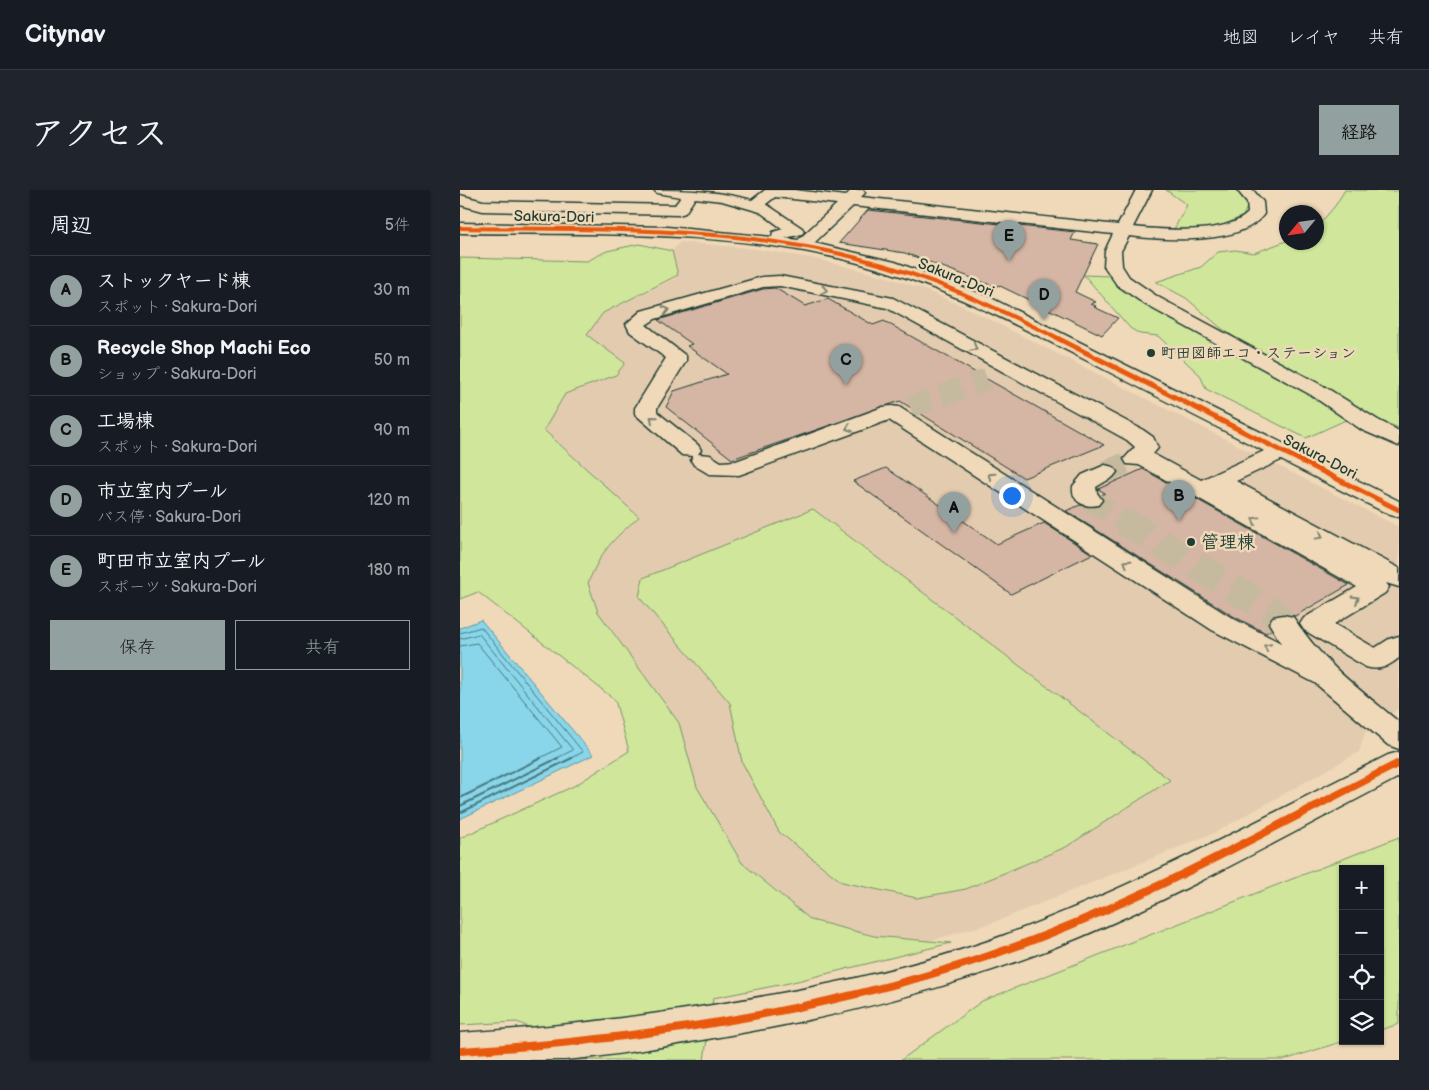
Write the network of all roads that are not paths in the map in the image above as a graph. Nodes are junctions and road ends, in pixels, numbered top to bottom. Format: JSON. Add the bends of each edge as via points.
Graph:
{"nodes":[{"id":1,"x":464,"y":190,"type":"edge"},
{"id":2,"x":662,"y":190,"type":"edge"},
{"id":3,"x":1144,"y":190,"type":"edge"},
{"id":4,"x":1245,"y":190,"type":"edge"},
{"id":5,"x":772,"y":191,"type":"edge"},
{"id":6,"x":691,"y":193,"type":"junction"},
{"id":7,"x":460,"y":194,"type":"edge"},
{"id":8,"x":854,"y":195,"type":"edge"},
{"id":9,"x":460,"y":200,"type":"edge"},
{"id":10,"x":755,"y":206,"type":"junction"},
{"id":11,"x":460,"y":228,"type":"edge"},
{"id":12,"x":1124,"y":230,"type":"junction"},
{"id":13,"x":779,"y":235,"type":"dead end"},
{"id":14,"x":802,"y":246,"type":"junction"},
{"id":15,"x":1013,"y":369,"type":"junction"},
{"id":16,"x":987,"y":379,"type":"tunnel mouth"},
{"id":17,"x":1399,"y":439,"type":"edge"},
{"id":18,"x":1281,"y":451,"type":"junction"},
{"id":19,"x":1105,"y":472,"type":"tunnel mouth"},
{"id":20,"x":1209,"y":485,"type":"junction"},
{"id":21,"x":1090,"y":500,"type":"dead end"},
{"id":22,"x":1399,"y":510,"type":"edge"},
{"id":23,"x":1399,"y":579,"type":"edge"},
{"id":24,"x":1283,"y":623,"type":"tunnel mouth"},
{"id":25,"x":1399,"y":645,"type":"edge"},
{"id":26,"x":1326,"y":677,"type":"junction"},
{"id":27,"x":1399,"y":738,"type":"edge"},
{"id":28,"x":1399,"y":763,"type":"edge"},
{"id":29,"x":473,"y":1054,"type":"edge"}],
"edges":[{"from":1,"to":7,"type":"street"},
{"from":2,"to":6,"type":"street"},
{"from":3,"to":12,"type":"street"},
{"from":4,"to":12,"type":"street","via":[[1255,202],[1254,217],[1230,229],[1194,235]]},
{"from":5,"to":8,"type":"street"},
{"from":5,"to":10,"type":"street"},
{"from":6,"to":9,"type":"street","via":[[679,210],[483,206]]},
{"from":6,"to":10,"type":"street"},
{"from":8,"to":12,"type":"street"},
{"from":8,"to":14,"type":"street"},
{"from":10,"to":13,"type":"street","via":[[796,231]]},
{"from":11,"to":14,"type":"street","name":"Sakura-Dori","via":[[686,234]]},
{"from":12,"to":17,"type":"street","via":[[1112,259],[1117,274],[1134,290],[1318,392],[1370,426]]},
{"from":14,"to":18,"type":"street","name":"Sakura-Dori","via":[[871,261],[957,289]]},
{"from":15,"to":16,"type":"street"},
{"from":15,"to":20,"type":"street","via":[[1145,442],[1147,448],[1137,457]]},
{"from":26,"to":15,"type":"street","one_way":true,"via":[[1222,624],[901,410],[739,468],[717,469],[646,414],[646,408],[676,356],[635,324],[648,315],[762,282],[780,281],[888,302]]},
{"from":18,"to":20,"type":"street"},
{"from":18,"to":22,"type":"street","name":"Sakura-Dori"},
{"from":19,"to":21,"type":"street","via":[[1087,481],[1083,488],[1084,495]]},
{"from":20,"to":23,"type":"street","one_way":true},
{"from":25,"to":20,"type":"street","one_way":true,"via":[[1376,660],[1314,624],[1376,588]]},
{"from":24,"to":26,"type":"street","via":[[1292,641]]},
{"from":26,"to":27,"type":"street"},
{"from":28,"to":29,"type":"street","via":[[1116,904],[1018,946],[923,976],[790,1010],[599,1040]]}]}
